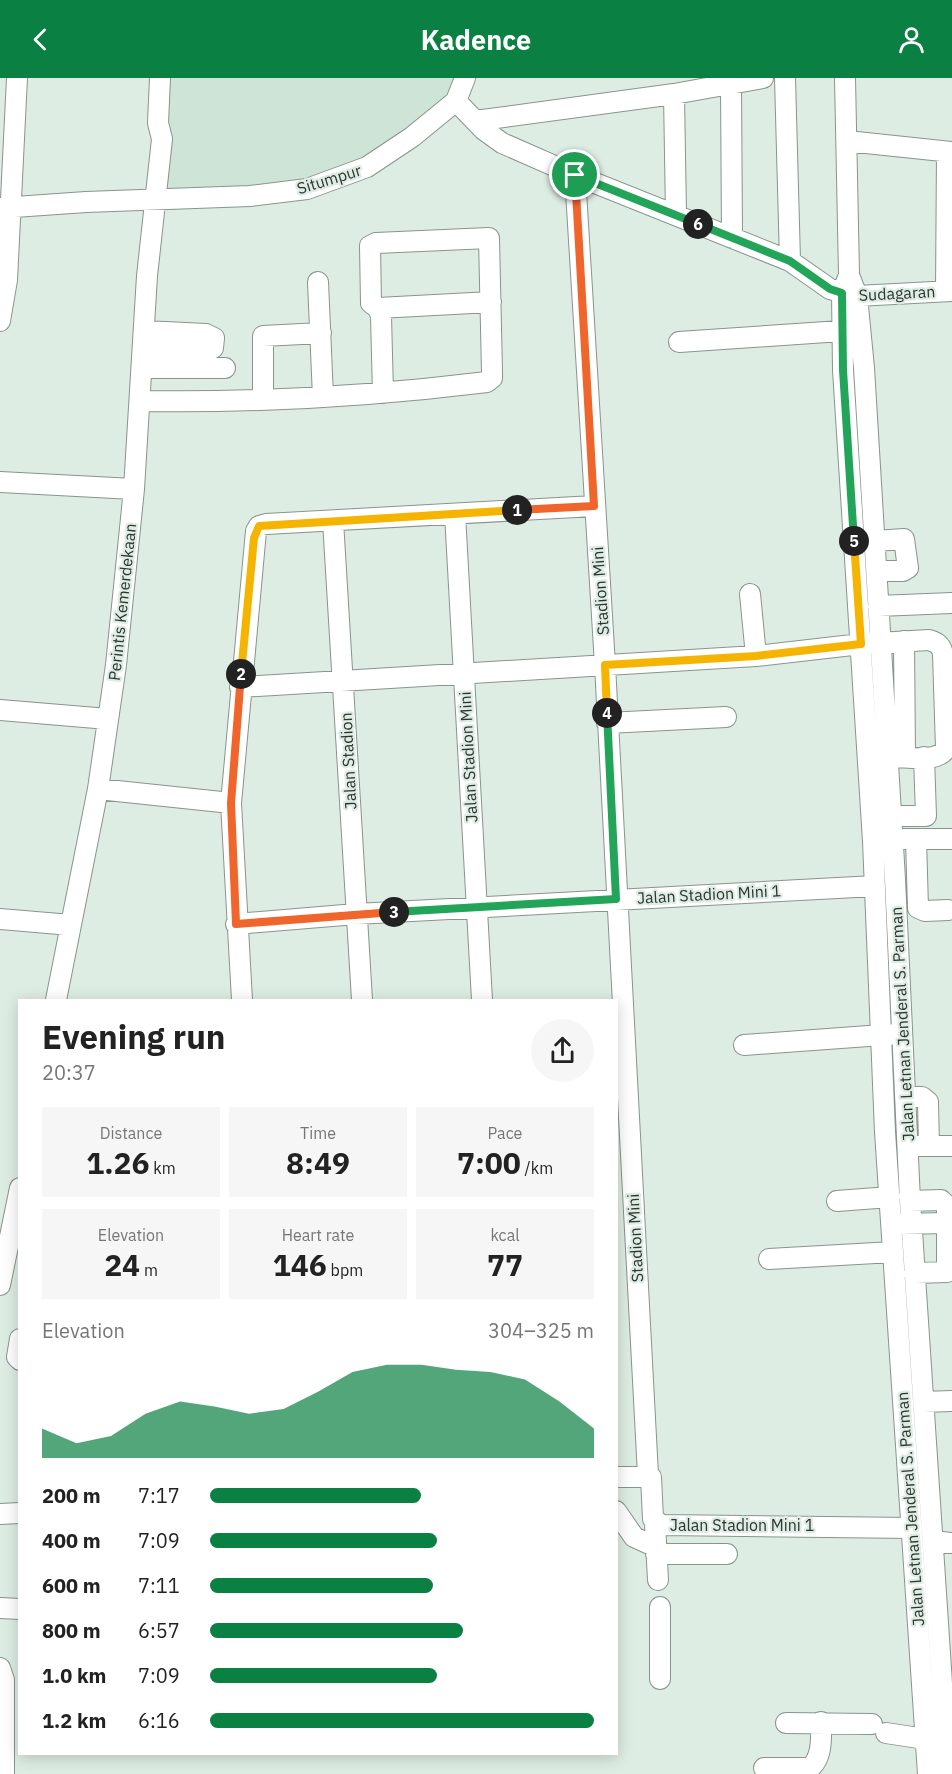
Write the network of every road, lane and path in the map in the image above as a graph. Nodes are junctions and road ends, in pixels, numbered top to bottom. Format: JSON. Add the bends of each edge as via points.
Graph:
{"nodes":[{"id":1,"x":17,"y":78,"type":"edge"},
{"id":2,"x":160,"y":78,"type":"edge"},
{"id":3,"x":170,"y":78,"type":"edge"},
{"id":4,"x":465,"y":78,"type":"edge"},
{"id":5,"x":763,"y":78,"type":"edge"},
{"id":6,"x":785,"y":78,"type":"edge"},
{"id":7,"x":845,"y":78,"type":"edge"},
{"id":8,"x":731,"y":84,"type":"junction"},
{"id":9,"x":674,"y":94,"type":"junction"},
{"id":10,"x":456,"y":101,"type":"junction"},
{"id":11,"x":475,"y":121,"type":"junction"},
{"id":12,"x":162,"y":139,"type":"junction"},
{"id":13,"x":847,"y":141,"type":"junction"},
{"id":14,"x":950,"y":152,"type":"edge"},
{"id":15,"x":575,"y":175,"type":"junction"},
{"id":16,"x":157,"y":200,"type":"junction"},
{"id":17,"x":5,"y":208,"type":"edge"},
{"id":18,"x":676,"y":215,"type":"junction"},
{"id":19,"x":732,"y":238,"type":"junction"},
{"id":20,"x":790,"y":261,"type":"junction"},
{"id":21,"x":318,"y":282,"type":"dead end"},
{"id":22,"x":850,"y":288,"type":"junction"},
{"id":23,"x":949,"y":291,"type":"edge"},
{"id":24,"x":491,"y":302,"type":"junction"},
{"id":25,"x":378,"y":308,"type":"junction"},
{"id":26,"x":0,"y":321,"type":"edge"},
{"id":27,"x":841,"y":331,"type":"junction"},
{"id":28,"x":321,"y":333,"type":"junction"},
{"id":29,"x":679,"y":342,"type":"dead end"},
{"id":30,"x":143,"y":349,"type":"junction"},
{"id":31,"x":225,"y":368,"type":"dead end"},
{"id":32,"x":383,"y":393,"type":"junction"},
{"id":33,"x":323,"y":397,"type":"junction"},
{"id":34,"x":263,"y":398,"type":"junction"},
{"id":35,"x":140,"y":401,"type":"junction"},
{"id":36,"x":870,"y":455,"type":"junction"},
{"id":37,"x":849,"y":456,"type":"junction"},
{"id":38,"x":0,"y":482,"type":"edge"},
{"id":39,"x":134,"y":489,"type":"junction"},
{"id":40,"x":594,"y":506,"type":"junction"},
{"id":41,"x":455,"y":514,"type":"junction"},
{"id":42,"x":333,"y":521,"type":"junction"},
{"id":43,"x":875,"y":541,"type":"junction"},
{"id":44,"x":877,"y":571,"type":"junction"},
{"id":45,"x":750,"y":594,"type":"dead end"},
{"id":46,"x":952,"y":603,"type":"edge"},
{"id":47,"x":878,"y":606,"type":"junction"},
{"id":48,"x":904,"y":641,"type":"junction"},
{"id":49,"x":882,"y":643,"type":"junction"},
{"id":50,"x":861,"y":644,"type":"junction"},
{"id":51,"x":756,"y":656,"type":"junction"},
{"id":52,"x":605,"y":665,"type":"junction"},
{"id":53,"x":464,"y":673,"type":"junction"},
{"id":54,"x":344,"y":680,"type":"junction"},
{"id":55,"x":240,"y":687,"type":"junction"},
{"id":56,"x":894,"y":699,"type":"junction"},
{"id":57,"x":863,"y":700,"type":"junction"},
{"id":58,"x":0,"y":710,"type":"edge"},
{"id":59,"x":726,"y":717,"type":"dead end"},
{"id":60,"x":108,"y":719,"type":"junction"},
{"id":61,"x":608,"y":723,"type":"junction"},
{"id":62,"x":905,"y":756,"type":"junction"},
{"id":63,"x":98,"y":789,"type":"junction"},
{"id":64,"x":231,"y":803,"type":"junction"},
{"id":65,"x":891,"y":816,"type":"junction"},
{"id":66,"x":916,"y":839,"type":"junction"},
{"id":67,"x":952,"y":839,"type":"edge"},
{"id":68,"x":883,"y":840,"type":"junction"},
{"id":69,"x":895,"y":879,"type":"junction"},
{"id":70,"x":916,"y":879,"type":"junction"},
{"id":71,"x":867,"y":886,"type":"junction"},
{"id":72,"x":616,"y":899,"type":"junction"},
{"id":73,"x":476,"y":908,"type":"junction"},
{"id":74,"x":948,"y":910,"type":"dead end"},
{"id":75,"x":356,"y":914,"type":"junction"},
{"id":76,"x":0,"y":919,"type":"edge"},
{"id":77,"x":236,"y":924,"type":"junction"},
{"id":78,"x":70,"y":925,"type":"junction"},
{"id":79,"x":56,"y":999,"type":"edge"},
{"id":80,"x":242,"y":999,"type":"edge"},
{"id":81,"x":362,"y":999,"type":"edge"},
{"id":82,"x":482,"y":999,"type":"edge"},
{"id":83,"x":892,"y":1034,"type":"junction"},
{"id":84,"x":744,"y":1045,"type":"dead end"},
{"id":85,"x":905,"y":1097,"type":"junction"},
{"id":86,"x":908,"y":1146,"type":"junction"},
{"id":87,"x":929,"y":1146,"type":"junction"},
{"id":88,"x":952,"y":1146,"type":"edge"},
{"id":89,"x":18,"y":1197,"type":"edge"},
{"id":90,"x":890,"y":1197,"type":"junction"},
{"id":91,"x":837,"y":1201,"type":"dead end"},
{"id":92,"x":910,"y":1202,"type":"junction"},
{"id":93,"x":947,"y":1223,"type":"junction"},
{"id":94,"x":902,"y":1224,"type":"junction"},
{"id":95,"x":6,"y":1227,"type":"edge"},
{"id":96,"x":893,"y":1252,"type":"junction"},
{"id":97,"x":769,"y":1259,"type":"dead end"},
{"id":98,"x":914,"y":1273,"type":"junction"},
{"id":99,"x":0,"y":1285,"type":"edge"},
{"id":100,"x":918,"y":1330,"type":"junction"},
{"id":101,"x":898,"y":1332,"type":"junction"},
{"id":102,"x":952,"y":1401,"type":"edge"},
{"id":103,"x":923,"y":1402,"type":"junction"},
{"id":104,"x":917,"y":1460,"type":"junction"},
{"id":105,"x":648,"y":1475,"type":"junction"},
{"id":106,"x":618,"y":1477,"type":"edge"},
{"id":107,"x":18,"y":1513,"type":"edge"},
{"id":108,"x":0,"y":1514,"type":"edge"},
{"id":109,"x":618,"y":1514,"type":"edge"},
{"id":110,"x":655,"y":1523,"type":"junction"},
{"id":111,"x":912,"y":1528,"type":"junction"},
{"id":112,"x":942,"y":1542,"type":"edge"},
{"id":113,"x":656,"y":1550,"type":"junction"},
{"id":114,"x":727,"y":1554,"type":"dead end"},
{"id":115,"x":658,"y":1580,"type":"dead end"},
{"id":116,"x":944,"y":1582,"type":"edge"},
{"id":117,"x":660,"y":1607,"type":"dead end"},
{"id":118,"x":0,"y":1608,"type":"edge"},
{"id":119,"x":18,"y":1609,"type":"edge"},
{"id":120,"x":939,"y":1610,"type":"junction"},
{"id":121,"x":917,"y":1611,"type":"junction"},
{"id":122,"x":947,"y":1639,"type":"edge"},
{"id":123,"x":8,"y":1676,"type":"edge"},
{"id":124,"x":660,"y":1679,"type":"dead end"},
{"id":125,"x":786,"y":1723,"type":"dead end"},
{"id":126,"x":821,"y":1728,"type":"junction"},
{"id":127,"x":925,"y":1733,"type":"junction"},
{"id":128,"x":946,"y":1735,"type":"junction"},
{"id":129,"x":764,"y":1768,"type":"dead end"},
{"id":130,"x":4,"y":1774,"type":"edge"},
{"id":131,"x":928,"y":1774,"type":"edge"},
{"id":132,"x":948,"y":1774,"type":"edge"}],
"edges":[{"from":1,"to":17,"type":"street"},
{"from":2,"to":12,"type":"street","via":[[158,123]]},
{"from":3,"to":12,"type":"street","via":[[169,124]]},
{"from":4,"to":10,"type":"street","name":"Situmpur"},
{"from":5,"to":8,"type":"street"},
{"from":6,"to":20,"type":"street"},
{"from":7,"to":13,"type":"street","name":"Jalan Letnan Jenderal S. Parman"},
{"from":8,"to":9,"type":"street"},
{"from":8,"to":19,"type":"street"},
{"from":9,"to":11,"type":"street"},
{"from":9,"to":18,"type":"street"},
{"from":10,"to":11,"type":"street"},
{"from":10,"to":16,"type":"street","name":"Situmpur","via":[[367,167],[307,189]]},
{"from":11,"to":15,"type":"street","via":[[502,143]]},
{"from":12,"to":16,"type":"street","name":"Perintis Kemerdekaan"},
{"from":13,"to":14,"type":"street"},
{"from":13,"to":22,"type":"street","name":"Jalan Letnan Jenderal S. Parman"},
{"from":14,"to":23,"type":"street"},
{"from":15,"to":18,"type":"street"},
{"from":15,"to":40,"type":"street","name":"Stadion Mini"},
{"from":16,"to":17,"type":"street","name":"Situmpur"},
{"from":16,"to":30,"type":"street","name":"Perintis Kemerdekaan"},
{"from":17,"to":26,"type":"street","via":[[7,280]]},
{"from":18,"to":19,"type":"street"},
{"from":19,"to":20,"type":"street"},
{"from":20,"to":22,"type":"street","via":[[830,289]]},
{"from":21,"to":28,"type":"street"},
{"from":22,"to":23,"type":"street","name":"Sudagaran"},
{"from":22,"to":27,"type":"street","name":"Jalan Letnan Jenderal S. Parman"},
{"from":22,"to":36,"type":"street","name":"Jalan Letnan Jenderal S. Parman"},
{"from":24,"to":25,"type":"street"},
{"from":24,"to":25,"type":"street","via":[[490,241],[484,237],[370,246],[371,303]]},
{"from":24,"to":32,"type":"street","via":[[492,378],[487,382]]},
{"from":25,"to":32,"type":"street"},
{"from":27,"to":29,"type":"street"},
{"from":27,"to":37,"type":"street","name":"Jalan Letnan Jenderal S. Parman"},
{"from":28,"to":33,"type":"street"},
{"from":28,"to":34,"type":"street","via":[[263,336]]},
{"from":30,"to":31,"type":"street"},
{"from":30,"to":35,"type":"street","name":"Perintis Kemerdekaan"},
{"from":32,"to":33,"type":"street"},
{"from":33,"to":34,"type":"street"},
{"from":34,"to":35,"type":"street"},
{"from":35,"to":39,"type":"street","name":"Perintis Kemerdekaan"},
{"from":36,"to":37,"type":"street"},
{"from":36,"to":43,"type":"street","name":"Jalan Letnan Jenderal S. Parman"},
{"from":37,"to":50,"type":"street","name":"Jalan Letnan Jenderal S. Parman"},
{"from":38,"to":39,"type":"street"},
{"from":39,"to":60,"type":"street","name":"Perintis Kemerdekaan"},
{"from":40,"to":41,"type":"street"},
{"from":40,"to":52,"type":"street","name":"Stadion Mini"},
{"from":41,"to":42,"type":"street"},
{"from":41,"to":53,"type":"street","name":"Jalan Stadion Mini"},
{"from":42,"to":54,"type":"street","name":"Jalan Stadion"},
{"from":42,"to":55,"type":"street","via":[[266,524],[256,531]]},
{"from":43,"to":44,"type":"street","name":"Jalan Letnan Jenderal S. Parman"},
{"from":43,"to":44,"type":"street","via":[[904,539],[908,568],[903,572]]},
{"from":44,"to":47,"type":"street","name":"Jalan Letnan Jenderal S. Parman"},
{"from":45,"to":51,"type":"street"},
{"from":46,"to":47,"type":"street"},
{"from":47,"to":49,"type":"street","name":"Jalan Letnan Jenderal S. Parman"},
{"from":48,"to":49,"type":"street"},
{"from":48,"to":56,"type":"street"},
{"from":48,"to":62,"type":"street","via":[[929,640],[942,647],[946,749],[939,757]]},
{"from":49,"to":50,"type":"street"},
{"from":49,"to":56,"type":"street","name":"Jalan Letnan Jenderal S. Parman"},
{"from":50,"to":51,"type":"street"},
{"from":50,"to":57,"type":"street","name":"Jalan Letnan Jenderal S. Parman"},
{"from":51,"to":52,"type":"street"},
{"from":52,"to":53,"type":"street"},
{"from":52,"to":61,"type":"street","name":"Stadion Mini"},
{"from":53,"to":54,"type":"street"},
{"from":53,"to":73,"type":"street","name":"Jalan Stadion Mini"},
{"from":54,"to":55,"type":"street"},
{"from":54,"to":75,"type":"street","name":"Jalan Stadion"},
{"from":55,"to":64,"type":"street"},
{"from":56,"to":57,"type":"street"},
{"from":56,"to":62,"type":"street","name":"Jalan Letnan Jenderal S. Parman"},
{"from":57,"to":68,"type":"street","name":"Jalan Letnan Jenderal S. Parman"},
{"from":58,"to":60,"type":"street"},
{"from":59,"to":61,"type":"street"},
{"from":60,"to":63,"type":"street","name":"Perintis Kemerdekaan"},
{"from":61,"to":72,"type":"street","name":"Stadion Mini"},
{"from":62,"to":65,"type":"street","name":"Jalan Letnan Jenderal S. Parman"},
{"from":62,"to":65,"type":"street","via":[[926,816]]},
{"from":63,"to":64,"type":"street"},
{"from":63,"to":78,"type":"street","name":"Perintis Kemerdekaan"},
{"from":64,"to":77,"type":"street"},
{"from":65,"to":68,"type":"street","name":"Jalan Letnan Jenderal S. Parman"},
{"from":66,"to":67,"type":"street"},
{"from":66,"to":68,"type":"street"},
{"from":66,"to":70,"type":"street"},
{"from":68,"to":69,"type":"street","name":"Jalan Letnan Jenderal S. Parman"},
{"from":68,"to":71,"type":"street","name":"Jalan Letnan Jenderal S. Parman"},
{"from":69,"to":70,"type":"street"},
{"from":69,"to":83,"type":"street","name":"Jalan Letnan Jenderal S. Parman"},
{"from":70,"to":74,"type":"street","via":[[918,908]]},
{"from":71,"to":72,"type":"street","name":"Jalan Stadion Mini 1"},
{"from":71,"to":83,"type":"street","name":"Jalan Letnan Jenderal S. Parman"},
{"from":72,"to":73,"type":"street","name":"Jalan Stadion Mini 1"},
{"from":72,"to":105,"type":"street","name":"Stadion Mini"},
{"from":73,"to":75,"type":"street","name":"Jalan Stadion Mini 1"},
{"from":73,"to":82,"type":"street","name":"Jalan Stadion Mini"},
{"from":75,"to":77,"type":"street","name":"Jalan Stadion Mini 1"},
{"from":75,"to":81,"type":"street","name":"Jalan Stadion"},
{"from":76,"to":78,"type":"street"},
{"from":77,"to":80,"type":"street"},
{"from":78,"to":79,"type":"street","name":"Perintis Kemerdekaan"},
{"from":83,"to":84,"type":"street"},
{"from":83,"to":85,"type":"street","name":"Jalan Letnan Jenderal S. Parman"},
{"from":83,"to":90,"type":"street","name":"Jalan Letnan Jenderal S. Parman"},
{"from":85,"to":86,"type":"street","name":"Jalan Letnan Jenderal S. Parman"},
{"from":85,"to":87,"type":"street","via":[[922,1097],[928,1102]]},
{"from":86,"to":87,"type":"street"},
{"from":86,"to":92,"type":"street","name":"Jalan Letnan Jenderal S. Parman"},
{"from":87,"to":88,"type":"street"},
{"from":89,"to":95,"type":"street"},
{"from":90,"to":91,"type":"street"},
{"from":90,"to":94,"type":"street","name":"Jalan Letnan Jenderal S. Parman"},
{"from":92,"to":93,"type":"street","via":[[941,1200],[947,1206]]},
{"from":92,"to":94,"type":"street","name":"Jalan Letnan Jenderal S. Parman"},
{"from":93,"to":94,"type":"street"},
{"from":93,"to":98,"type":"street","via":[[947,1272]]},
{"from":94,"to":96,"type":"street","name":"Jalan Letnan Jenderal S. Parman"},
{"from":94,"to":98,"type":"street","name":"Jalan Letnan Jenderal S. Parman"},
{"from":95,"to":99,"type":"street"},
{"from":96,"to":97,"type":"street"},
{"from":96,"to":101,"type":"street","name":"Jalan Letnan Jenderal S. Parman"},
{"from":98,"to":100,"type":"street","name":"Jalan Letnan Jenderal S. Parman"},
{"from":100,"to":101,"type":"street"},
{"from":100,"to":103,"type":"street","name":"Jalan Letnan Jenderal S. Parman"},
{"from":101,"to":104,"type":"street","name":"Jalan Letnan Jenderal S. Parman"},
{"from":102,"to":103,"type":"street"},
{"from":103,"to":104,"type":"street","name":"Jalan Letnan Jenderal S. Parman"},
{"from":104,"to":111,"type":"street","name":"Jalan Letnan Jenderal S. Parman"},
{"from":104,"to":112,"type":"street","name":"Jalan Letnan Jenderal S. Parman"},
{"from":105,"to":106,"type":"street"},
{"from":105,"to":110,"type":"street","name":"Jalan Stadion Mini 1","via":[[652,1479]]},
{"from":107,"to":108,"type":"street"},
{"from":109,"to":113,"type":"street","via":[[634,1537]]},
{"from":110,"to":111,"type":"street","name":"Jalan Stadion Mini 1"},
{"from":110,"to":113,"type":"street"},
{"from":111,"to":121,"type":"street","name":"Jalan Letnan Jenderal S. Parman"},
{"from":112,"to":116,"type":"street","name":"Jalan Letnan Jenderal S. Parman"},
{"from":113,"to":114,"type":"street"},
{"from":113,"to":115,"type":"street"},
{"from":116,"to":120,"type":"street","name":"Jalan Letnan Jenderal S. Parman"},
{"from":117,"to":124,"type":"street"},
{"from":118,"to":119,"type":"street"},
{"from":120,"to":121,"type":"street"},
{"from":120,"to":122,"type":"street","name":"Jalan Letnan Jenderal S. Parman"},
{"from":121,"to":127,"type":"street","name":"Jalan Letnan Jenderal S. Parman"},
{"from":122,"to":128,"type":"street","name":"Jalan Letnan Jenderal S. Parman"},
{"from":123,"to":130,"type":"street"},
{"from":125,"to":126,"type":"street"},
{"from":126,"to":127,"type":"street"},
{"from":126,"to":129,"type":"street","via":[[818,1759],[810,1768]]},
{"from":127,"to":128,"type":"street"},
{"from":127,"to":131,"type":"street","name":"Jalan Letnan Jenderal S. Parman"},
{"from":128,"to":132,"type":"street","name":"Jalan Letnan Jenderal S. Parman"}]}
